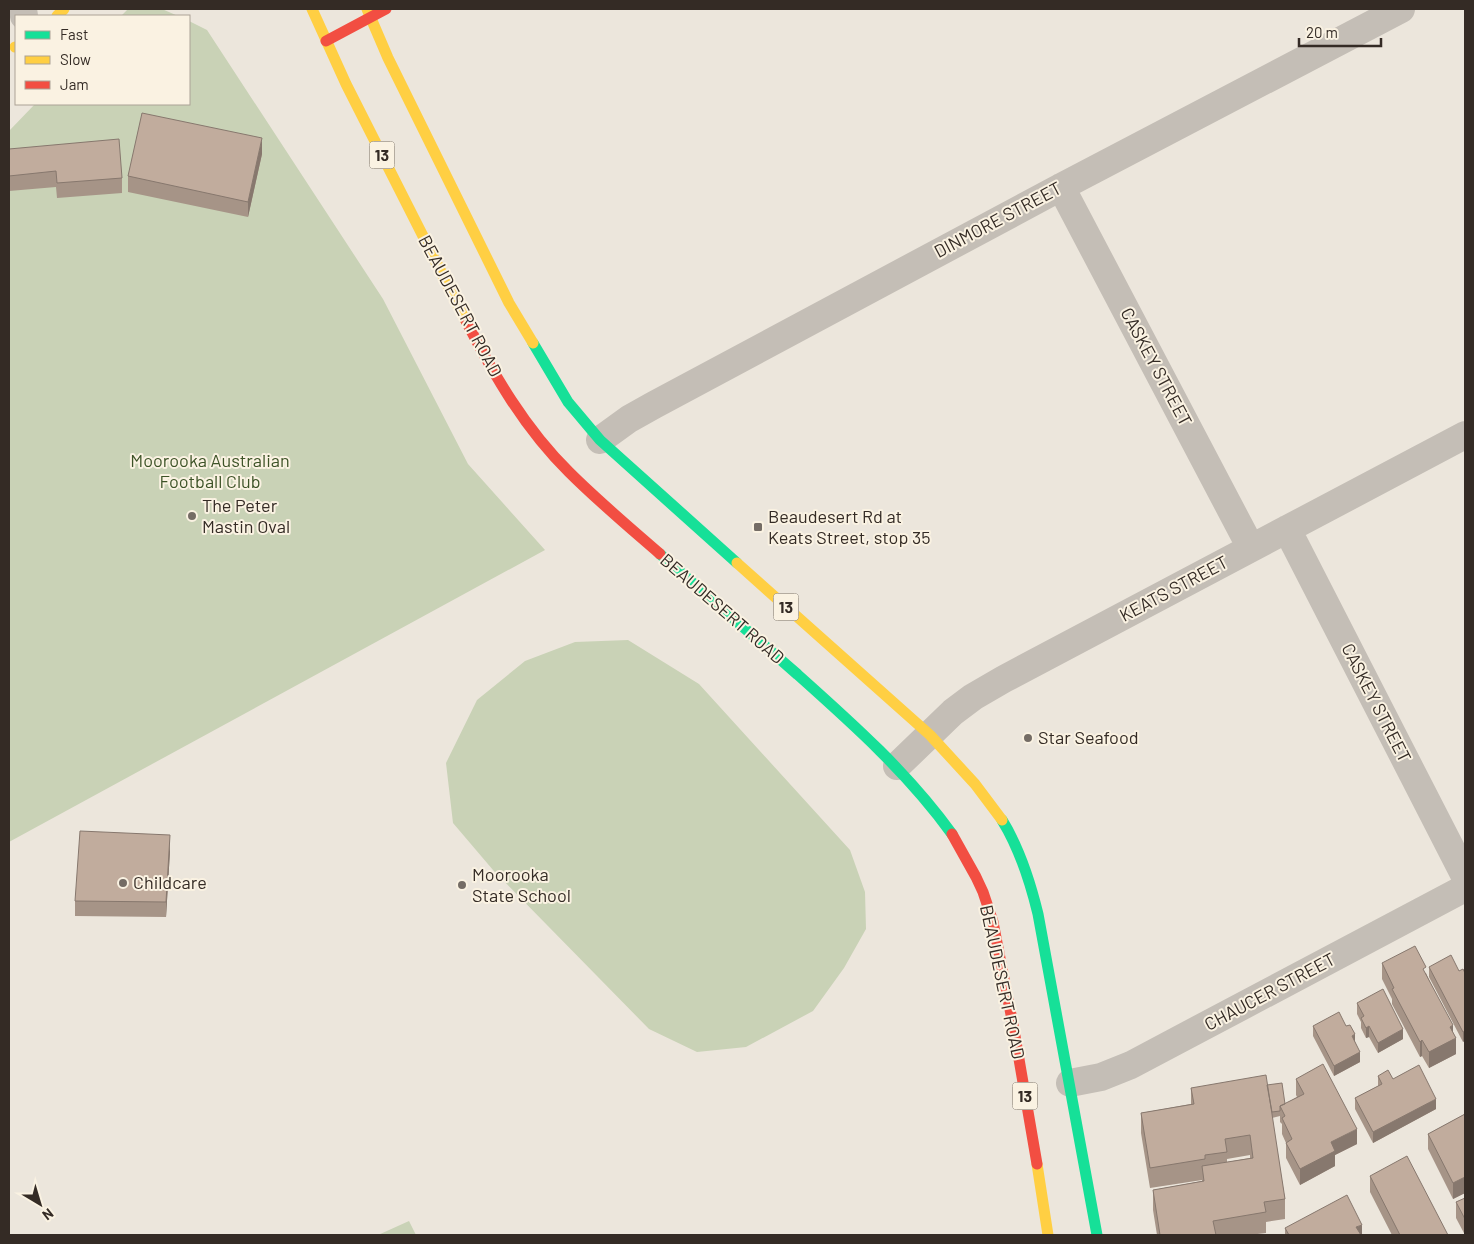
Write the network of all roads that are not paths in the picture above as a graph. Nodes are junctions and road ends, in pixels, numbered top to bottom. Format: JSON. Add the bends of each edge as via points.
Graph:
{"nodes":[{"id":1,"x":312,"y":9,"type":"edge"},
{"id":2,"x":386,"y":9,"type":"edge"},
{"id":3,"x":1401,"y":9,"type":"edge"},
{"id":4,"x":368,"y":13,"type":"edge"},
{"id":5,"x":326,"y":41,"type":"junction"},
{"id":6,"x":1061,"y":187,"type":"junction"},
{"id":7,"x":1465,"y":435,"type":"edge"},
{"id":8,"x":600,"y":440,"type":"junction"},
{"id":9,"x":1287,"y":529,"type":"junction"},
{"id":10,"x":1251,"y":548,"type":"junction"},
{"id":11,"x":930,"y":735,"type":"junction"},
{"id":12,"x":897,"y":766,"type":"junction"},
{"id":13,"x":1465,"y":876,"type":"edge"},
{"id":14,"x":1465,"y":888,"type":"edge"},
{"id":15,"x":1070,"y":1083,"type":"junction"},
{"id":16,"x":1048,"y":1235,"type":"edge"},
{"id":17,"x":1097,"y":1235,"type":"edge"}],
"edges":[{"from":1,"to":5,"type":"main road","name":"BEAUDESERT ROAD","number":"13"},
{"from":2,"to":4,"type":"main road"},
{"from":3,"to":6,"type":"street","name":"DINMORE STREET"},
{"from":4,"to":5,"type":"main road"},
{"from":4,"to":8,"type":"main road","number":"13","via":[[509,303],[568,402]]},
{"from":5,"to":12,"type":"main road","name":"BEAUDESERT ROAD","number":"13","via":[[472,332],[507,395],[539,438],[568,471],[612,512]]},
{"from":6,"to":8,"type":"street","name":"DINMORE STREET","via":[[639,414]]},
{"from":6,"to":10,"type":"street","name":"CASKEY STREET"},
{"from":7,"to":9,"type":"street","name":"KEATS STREET"},
{"from":8,"to":11,"type":"main road","number":"13"},
{"from":9,"to":10,"type":"street","name":"KEATS STREET"},
{"from":9,"to":13,"type":"street","name":"CASKEY STREET"},
{"from":10,"to":11,"type":"street","name":"KEATS STREET","via":[[1004,679],[962,706]]},
{"from":11,"to":12,"type":"street","name":"KEATS STREET"},
{"from":11,"to":15,"type":"main road","number":"13","via":[[990,802],[1012,839],[1031,886]]},
{"from":12,"to":16,"type":"main road","name":"BEAUDESERT ROAD","number":"13","via":[[955,839],[977,878],[991,916],[1016,1039]]},
{"from":14,"to":15,"type":"street","name":"CHAUCER STREET","via":[[1131,1065],[1101,1077]]},
{"from":15,"to":17,"type":"main road","number":"13"}]}
